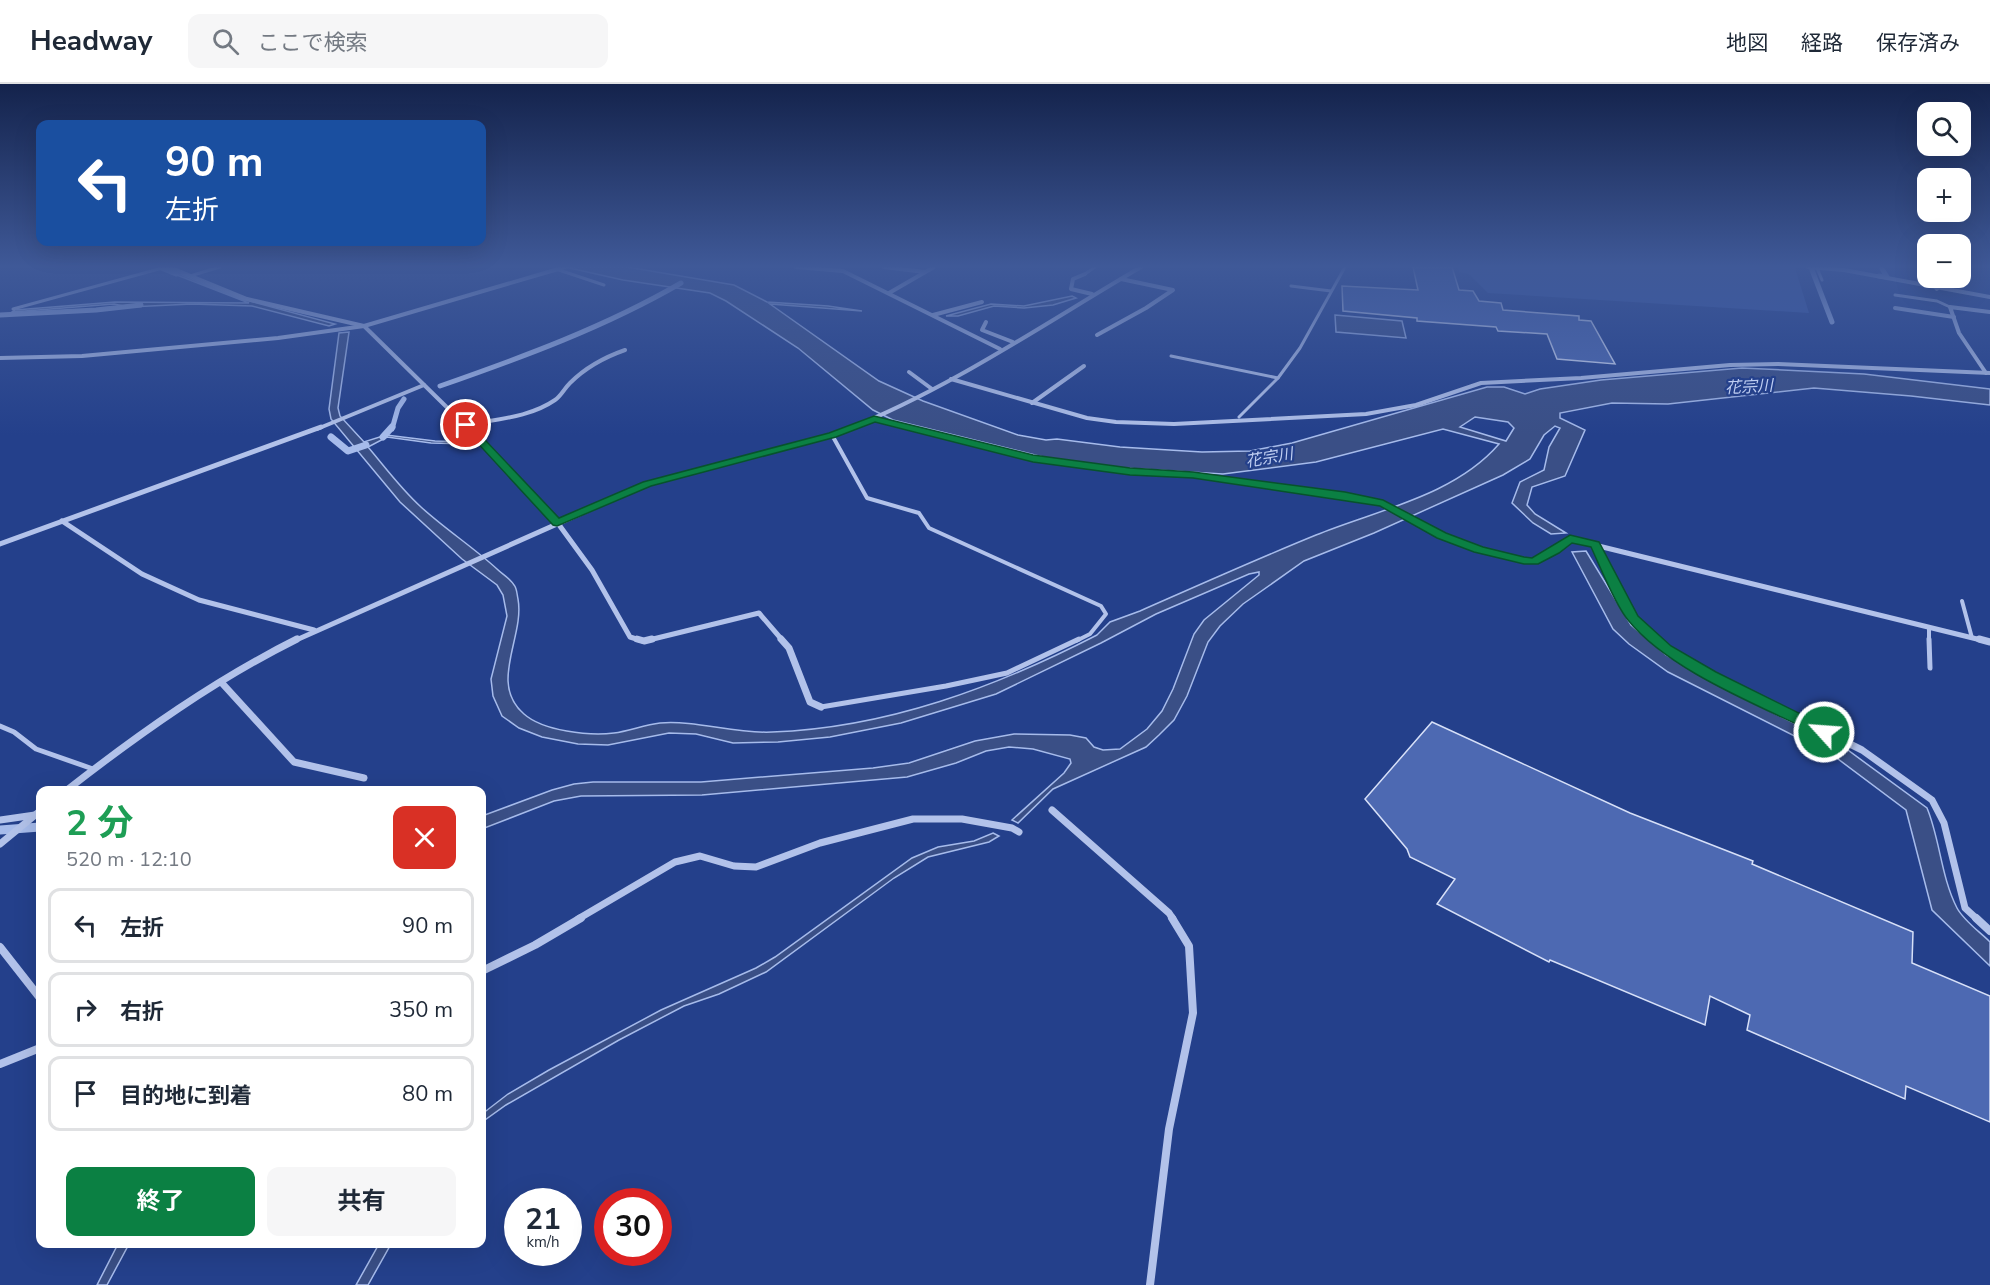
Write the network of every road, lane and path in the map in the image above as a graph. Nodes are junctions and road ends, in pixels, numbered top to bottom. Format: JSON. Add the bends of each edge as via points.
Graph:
{"nodes":[{"id":1,"x":352,"y":323,"type":"edge"},
{"id":2,"x":374,"y":323,"type":"edge"},
{"id":3,"x":947,"y":323,"type":"edge"},
{"id":4,"x":985,"y":323,"type":"edge"},
{"id":5,"x":1044,"y":323,"type":"edge"},
{"id":6,"x":1117,"y":323,"type":"edge"},
{"id":7,"x":1314,"y":323,"type":"edge"},
{"id":8,"x":1955,"y":323,"type":"edge"},
{"id":9,"x":364,"y":326,"type":"junction"},
{"id":10,"x":1097,"y":335,"type":"dead end"},
{"id":11,"x":1013,"y":342,"type":"junction"},
{"id":12,"x":1000,"y":349,"type":"junction"},
{"id":13,"x":625,"y":350,"type":"dead end"},
{"id":14,"x":1170,"y":356,"type":"dead end"},
{"id":15,"x":0,"y":358,"type":"edge"},
{"id":16,"x":1083,"y":366,"type":"dead end"},
{"id":17,"x":909,"y":372,"type":"dead end"},
{"id":18,"x":1988,"y":373,"type":"edge"},
{"id":19,"x":1278,"y":378,"type":"junction"},
{"id":20,"x":951,"y":379,"type":"junction"},
{"id":21,"x":424,"y":385,"type":"junction"},
{"id":22,"x":932,"y":389,"type":"junction"},
{"id":23,"x":1032,"y":403,"type":"junction"},
{"id":24,"x":1239,"y":417,"type":"dead end"},
{"id":25,"x":876,"y":418,"type":"junction"},
{"id":26,"x":466,"y":425,"type":"junction"},
{"id":27,"x":832,"y":435,"type":"junction"},
{"id":28,"x":62,"y":521,"type":"junction"},
{"id":29,"x":557,"y":522,"type":"junction"},
{"id":30,"x":1,"y":543,"type":"edge"},
{"id":31,"x":1595,"y":544,"type":"junction"},
{"id":32,"x":1962,"y":601,"type":"dead end"},
{"id":33,"x":1929,"y":627,"type":"junction"},
{"id":34,"x":315,"y":631,"type":"junction"},
{"id":35,"x":1972,"y":638,"type":"junction"},
{"id":36,"x":1990,"y":642,"type":"edge"},
{"id":37,"x":1930,"y":668,"type":"dead end"},
{"id":38,"x":221,"y":682,"type":"junction"},
{"id":39,"x":821,"y":707,"type":"joint"},
{"id":40,"x":0,"y":726,"type":"edge"},
{"id":41,"x":93,"y":769,"type":"junction"},
{"id":42,"x":364,"y":778,"type":"dead end"},
{"id":43,"x":72,"y":786,"type":"edge"},
{"id":44,"x":1052,"y":810,"type":"dead end"},
{"id":45,"x":36,"y":814,"type":"edge"},
{"id":46,"x":36,"y":816,"type":"edge"},
{"id":47,"x":0,"y":820,"type":"edge"},
{"id":48,"x":1019,"y":832,"type":"dead end"},
{"id":49,"x":0,"y":844,"type":"edge"},
{"id":50,"x":1990,"y":931,"type":"edge"},
{"id":51,"x":0,"y":947,"type":"edge"},
{"id":52,"x":486,"y":969,"type":"edge"},
{"id":53,"x":36,"y":993,"type":"edge"},
{"id":54,"x":36,"y":1050,"type":"edge"},
{"id":55,"x":0,"y":1064,"type":"edge"},
{"id":56,"x":1150,"y":1285,"type":"edge"}],
"edges":[{"from":1,"to":9,"type":"street"},
{"from":2,"to":9,"type":"street"},
{"from":3,"to":12,"type":"street"},
{"from":4,"to":11,"type":"street","via":[[982,330]]},
{"from":5,"to":11,"type":"street"},
{"from":6,"to":10,"type":"street"},
{"from":7,"to":19,"type":"lane"},
{"from":8,"to":18,"type":"street"},
{"from":9,"to":15,"type":"street","via":[[82,356]]},
{"from":9,"to":21,"type":"street"},
{"from":11,"to":12,"type":"street"},
{"from":12,"to":20,"type":"street"},
{"from":13,"to":26,"type":"street","via":[[593,365],[556,400],[514,416]]},
{"from":14,"to":19,"type":"lane"},
{"from":16,"to":23,"type":"street"},
{"from":17,"to":22,"type":"street"},
{"from":18,"to":23,"type":"street","via":[[1730,364],[1481,383],[1416,405],[1366,414],[1174,424],[1088,418]]},
{"from":19,"to":24,"type":"lane"},
{"from":20,"to":22,"type":"street"},
{"from":20,"to":23,"type":"street"},
{"from":21,"to":26,"type":"street"},
{"from":21,"to":28,"type":"street","via":[[332,423]]},
{"from":22,"to":25,"type":"street"},
{"from":25,"to":27,"type":"street"},
{"from":25,"to":31,"type":"street","via":[[1033,458],[1130,472],[1193,475],[1383,503],[1442,535],[1524,561],[1534,561],[1570,539]]},
{"from":26,"to":29,"type":"street"},
{"from":27,"to":29,"type":"street","via":[[647,484]]},
{"from":27,"to":39,"type":"lane","via":[[867,498],[919,513],[929,528],[1101,606],[1106,614],[1090,634],[1007,673]]},
{"from":28,"to":30,"type":"street"},
{"from":28,"to":34,"type":"street","via":[[142,574],[200,600]]},
{"from":29,"to":34,"type":"street"},
{"from":29,"to":39,"type":"street","via":[[592,570],[630,637],[644,641],[759,613],[789,648],[810,702]]},
{"from":31,"to":33,"type":"street"},
{"from":31,"to":50,"type":"street","via":[[1633,618],[1666,648],[1711,675],[1862,750],[1932,800],[1944,823],[1965,908]]},
{"from":32,"to":35,"type":"lane"},
{"from":33,"to":35,"type":"street"},
{"from":33,"to":37,"type":"lane"},
{"from":34,"to":38,"type":"street","via":[[253,661]]},
{"from":35,"to":36,"type":"street"},
{"from":38,"to":41,"type":"street","via":[[137,735]]},
{"from":38,"to":42,"type":"street","via":[[294,762]]},
{"from":40,"to":41,"type":"lane","via":[[36,749]]},
{"from":41,"to":43,"type":"street"},
{"from":44,"to":56,"type":"street","via":[[1169,914],[1189,946],[1193,1013],[1169,1129]]},
{"from":45,"to":47,"type":"street"},
{"from":46,"to":49,"type":"street"},
{"from":48,"to":52,"type":"street","via":[[962,819],[913,819],[820,843],[756,867],[734,866],[700,856],[675,862],[536,945]]},
{"from":51,"to":53,"type":"street"},
{"from":54,"to":55,"type":"street"}]}
